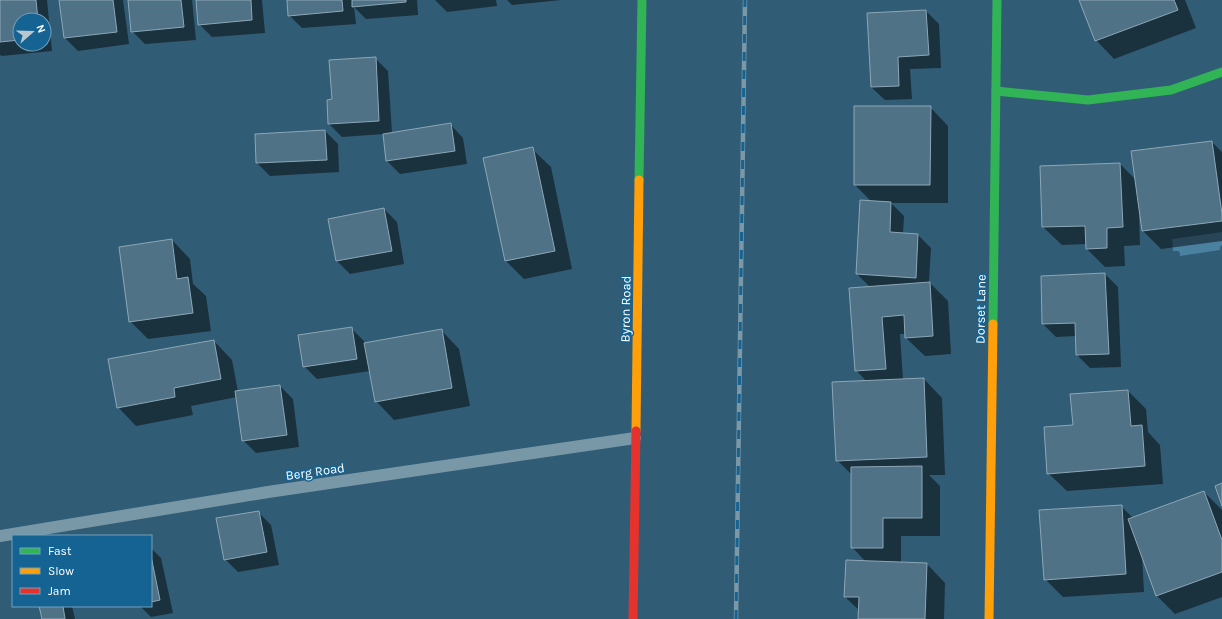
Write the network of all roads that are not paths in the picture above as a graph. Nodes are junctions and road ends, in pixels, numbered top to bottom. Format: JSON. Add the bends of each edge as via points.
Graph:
{"nodes":[{"id":1,"x":642,"y":0,"type":"edge"},
{"id":2,"x":998,"y":0,"type":"edge"},
{"id":3,"x":1222,"y":72,"type":"edge"},
{"id":4,"x":996,"y":91,"type":"junction"},
{"id":5,"x":635,"y":438,"type":"junction"},
{"id":6,"x":0,"y":536,"type":"edge"},
{"id":7,"x":633,"y":619,"type":"edge"},
{"id":8,"x":989,"y":619,"type":"edge"}],
"edges":[{"from":1,"to":5,"type":"street","name":"Byron Road"},
{"from":2,"to":4,"type":"street","name":"Dorset Lane"},
{"from":3,"to":4,"type":"street","via":[[1171,90],[1088,100]]},
{"from":4,"to":8,"type":"street","name":"Dorset Lane"},
{"from":5,"to":6,"type":"lane","name":"Berg Road","via":[[268,492]]},
{"from":5,"to":7,"type":"street","name":"Byron Road"}]}
